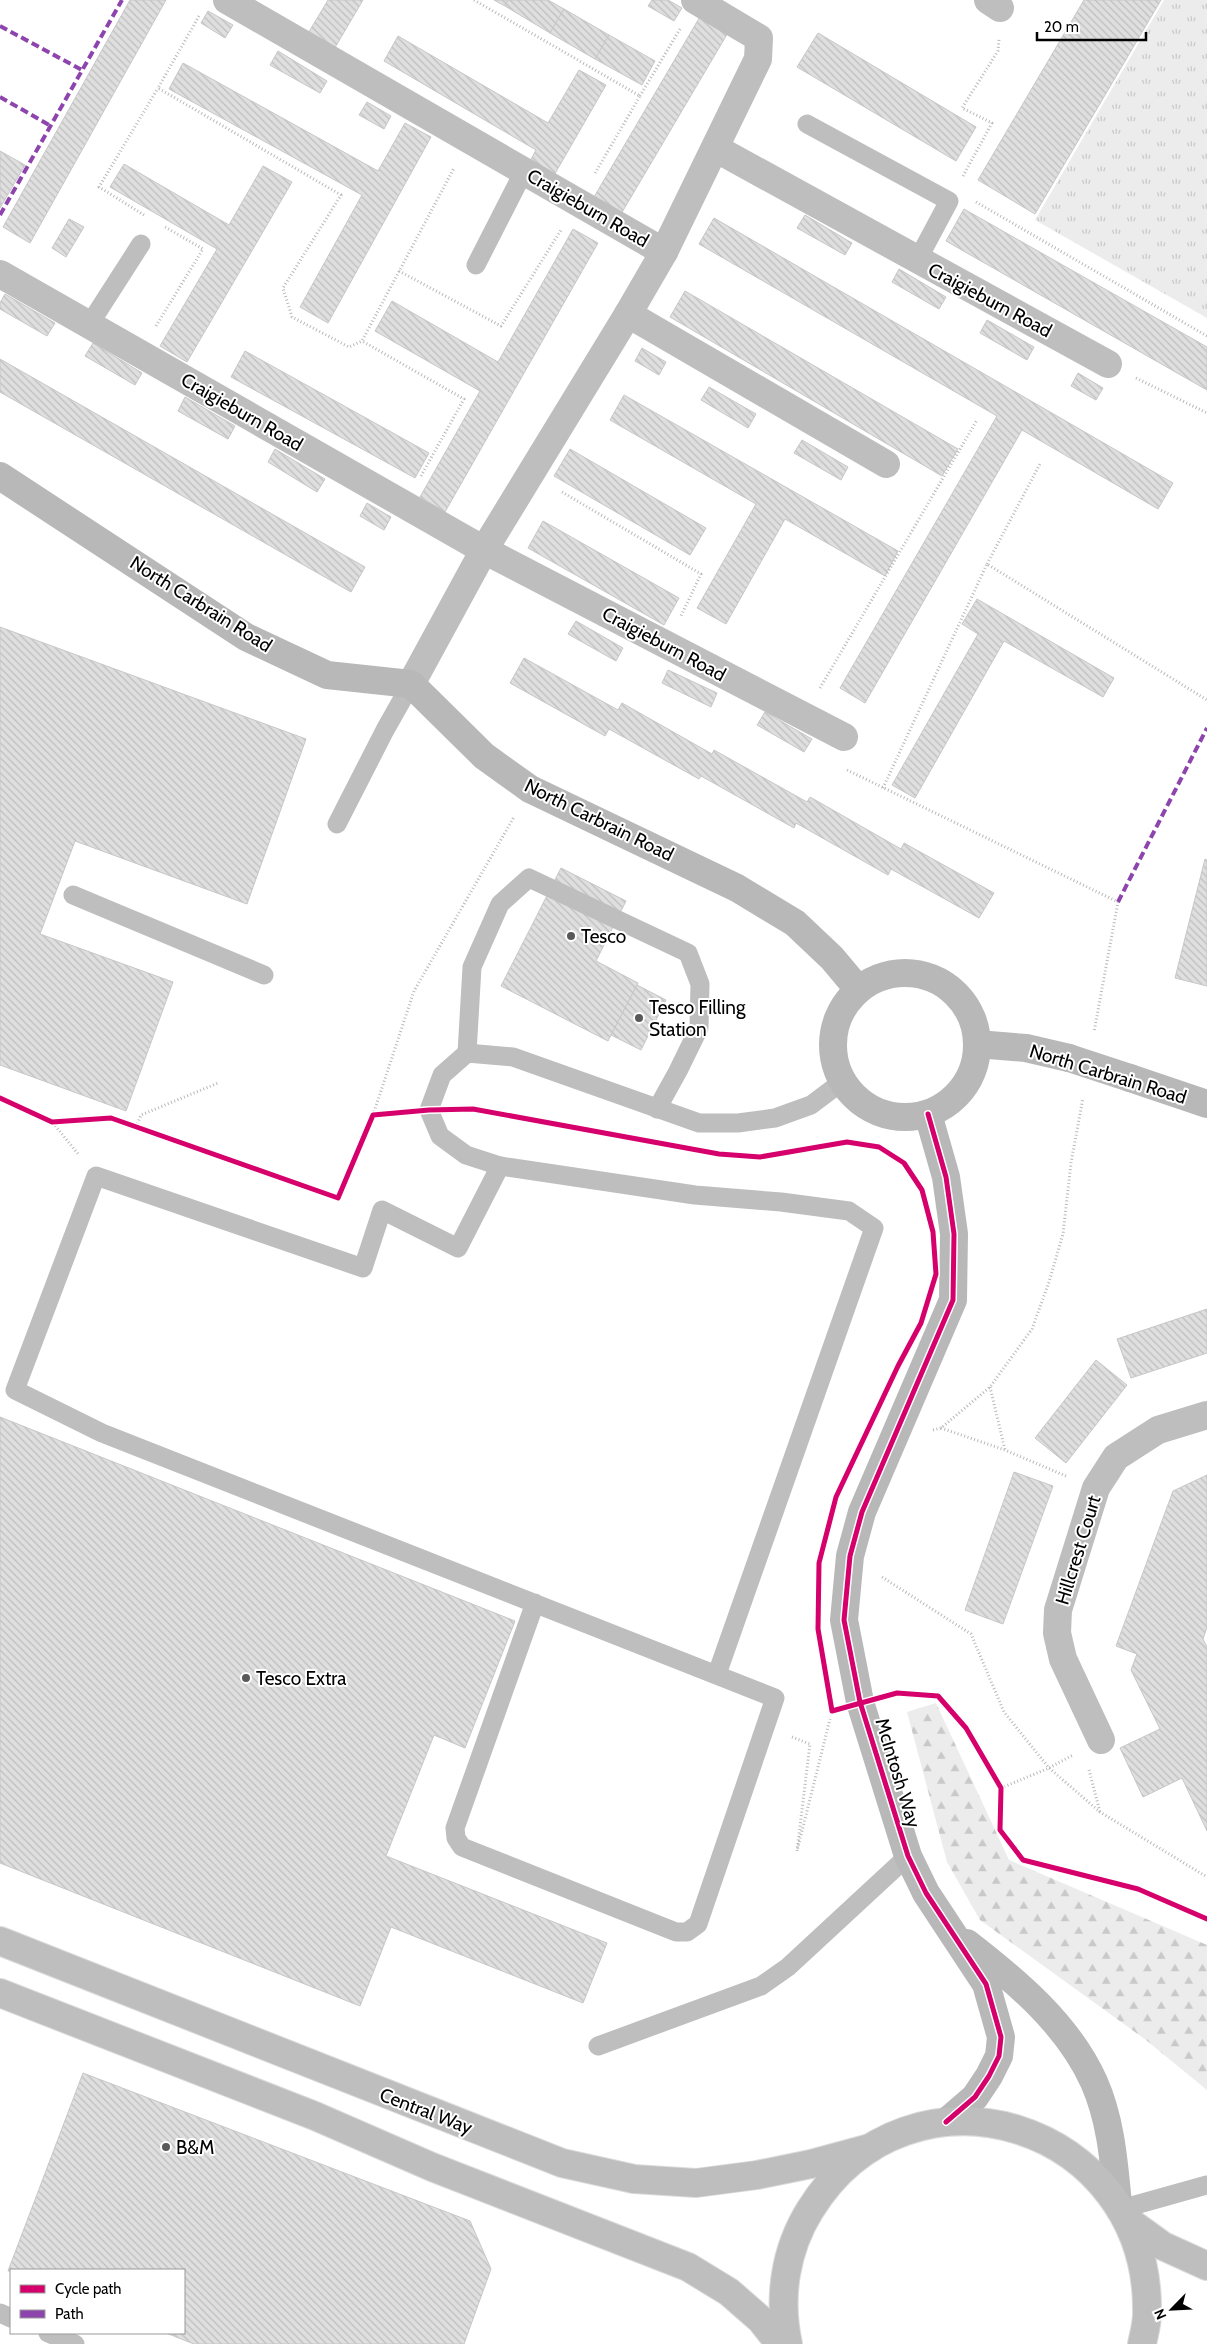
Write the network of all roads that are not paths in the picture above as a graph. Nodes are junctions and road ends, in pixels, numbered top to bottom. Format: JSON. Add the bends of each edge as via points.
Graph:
{"nodes":[{"id":1,"x":696,"y":0,"type":"edge"},
{"id":2,"x":215,"y":4,"type":"edge"},
{"id":3,"x":256,"y":7,"type":"edge"},
{"id":4,"x":807,"y":124,"type":"dead end"},
{"id":5,"x":715,"y":148,"type":"junction"},
{"id":6,"x":524,"y":171,"type":"junction"},
{"id":7,"x":141,"y":244,"type":"dead end"},
{"id":8,"x":664,"y":252,"type":"junction"},
{"id":9,"x":917,"y":261,"type":"junction"},
{"id":10,"x":476,"y":265,"type":"dead end"},
{"id":11,"x":0,"y":274,"type":"edge"},
{"id":12,"x":628,"y":314,"type":"junction"},
{"id":13,"x":89,"y":325,"type":"junction"},
{"id":14,"x":1108,"y":364,"type":"road end"},
{"id":15,"x":886,"y":464,"type":"dead end"},
{"id":16,"x":3,"y":484,"type":"edge"},
{"id":17,"x":484,"y":550,"type":"junction"},
{"id":18,"x":411,"y":684,"type":"junction"},
{"id":19,"x":844,"y":737,"type":"dead end"},
{"id":20,"x":337,"y":824,"type":"dead end"},
{"id":21,"x":73,"y":895,"type":"dead end"},
{"id":22,"x":264,"y":975,"type":"dead end"},
{"id":23,"x":858,"y":989,"type":"junction"},
{"id":24,"x":978,"y":1044,"type":"junction"},
{"id":25,"x":467,"y":1053,"type":"junction"},
{"id":26,"x":843,"y":1081,"type":"junction"},
{"id":27,"x":1207,"y":1104,"type":"edge"},
{"id":28,"x":657,"y":1109,"type":"junction"},
{"id":29,"x":928,"y":1114,"type":"junction"},
{"id":30,"x":500,"y":1166,"type":"junction"},
{"id":31,"x":1207,"y":1415,"type":"edge"},
{"id":32,"x":535,"y":1603,"type":"junction"},
{"id":33,"x":717,"y":1674,"type":"junction"},
{"id":34,"x":1092,"y":1745,"type":"road end"},
{"id":35,"x":908,"y":1856,"type":"junction"},
{"id":36,"x":948,"y":1928,"type":"junction"},
{"id":37,"x":0,"y":1941,"type":"edge"},
{"id":38,"x":0,"y":1993,"type":"edge"},
{"id":39,"x":598,"y":2046,"type":"dead end"},
{"id":40,"x":946,"y":2122,"type":"junction"},
{"id":41,"x":870,"y":2148,"type":"junction"},
{"id":42,"x":1207,"y":2185,"type":"edge"},
{"id":43,"x":1122,"y":2211,"type":"junction"},
{"id":44,"x":1207,"y":2266,"type":"edge"},
{"id":45,"x":50,"y":2334,"type":"edge"},
{"id":46,"x":75,"y":2344,"type":"edge"},
{"id":47,"x":780,"y":2344,"type":"edge"},
{"id":48,"x":788,"y":2344,"type":"edge"},
{"id":49,"x":1142,"y":2344,"type":"edge"}],
"edges":[{"from":1,"to":5,"type":"street","name":"Craigieburn Road","via":[[759,38],[758,59]]},
{"from":2,"to":3,"type":"street","name":"Craigieburn Road"},
{"from":3,"to":6,"type":"street","name":"Craigieburn Road"},
{"from":4,"to":9,"type":"lane","via":[[952,195]]},
{"from":5,"to":8,"type":"street","name":"Craigieburn Road"},
{"from":5,"to":9,"type":"street","name":"Craigieburn Road"},
{"from":6,"to":8,"type":"street","name":"Craigieburn Road"},
{"from":6,"to":10,"type":"lane"},
{"from":7,"to":13,"type":"lane"},
{"from":8,"to":12,"type":"street","name":"Craigieburn Road"},
{"from":9,"to":14,"type":"street","name":"Craigieburn Road"},
{"from":11,"to":13,"type":"street","name":"Craigieburn Road"},
{"from":12,"to":15,"type":"street"},
{"from":12,"to":17,"type":"street","name":"Craigieburn Road"},
{"from":13,"to":17,"type":"street","name":"Craigieburn Road"},
{"from":16,"to":18,"type":"street","name":"North Carbrain Road","via":[[246,637],[327,674]]},
{"from":17,"to":18,"type":"street","name":"Craigieburn Road"},
{"from":17,"to":19,"type":"street","name":"Craigieburn Road"},
{"from":18,"to":20,"type":"lane"},
{"from":18,"to":23,"type":"street","name":"North Carbrain Road","via":[[484,756],[530,789],[737,888],[795,923],[832,958]]},
{"from":21,"to":22,"type":"lane"},
{"from":23,"to":24,"type":"street","via":[[878,977],[901,972],[924,974],[946,984],[963,1000],[974,1021]]},
{"from":23,"to":26,"type":"street","via":[[836,1022],[833,1049]]},
{"from":24,"to":27,"type":"street","name":"North Carbrain Road","bridge":true,"via":[[1026,1048],[1069,1058]]},
{"from":24,"to":29,"type":"street","via":[[974,1067],[964,1087],[948,1103]]},
{"from":25,"to":28,"type":"lane","via":[[513,1057]]},
{"from":25,"to":28,"type":"lane","via":[[472,966],[500,904],[529,878],[688,953],[700,984],[699,1028]]},
{"from":25,"to":30,"type":"lane","via":[[442,1075],[429,1110],[440,1136],[466,1155]]},
{"from":26,"to":28,"type":"lane","via":[[812,1105],[775,1118],[738,1123],[699,1123]]},
{"from":26,"to":29,"type":"street","via":[[858,1100],[879,1112],[904,1117]]},
{"from":29,"to":35,"type":"street","name":"McIntosh Way","via":[[946,1177],[954,1234],[953,1300],[862,1512],[850,1556],[844,1620],[860,1702]]},
{"from":30,"to":32,"type":"lane","via":[[458,1248],[382,1210],[363,1268],[96,1176],[15,1390],[102,1433]]},
{"from":30,"to":33,"type":"lane","via":[[694,1195],[849,1211],[874,1228]]},
{"from":31,"to":34,"type":"street","name":"Hillcrest Court","via":[[1158,1430],[1116,1457],[1096,1488],[1058,1610],[1057,1633]]},
{"from":32,"to":33,"type":"lane"},
{"from":32,"to":33,"type":"lane","via":[[455,1828],[456,1838],[462,1847],[676,1932],[687,1932],[698,1924],[775,1698]]},
{"from":35,"to":36,"type":"street","name":"McIntosh Way"},
{"from":35,"to":39,"type":"lane","via":[[788,1967],[761,1986]]},
{"from":36,"to":40,"type":"street","name":"McIntosh Way","via":[[986,1984],[1001,2038],[999,2056],[989,2076],[975,2097]]},
{"from":36,"to":43,"type":"street","name":"McIntosh Way","via":[[1040,2005],[1074,2048],[1094,2081],[1105,2114]]},
{"from":37,"to":41,"type":"street","name":"Central Way","via":[[562,2164],[634,2178],[696,2182],[756,2175]]},
{"from":38,"to":47,"type":"street","via":[[688,2267],[729,2292],[761,2320]]},
{"from":40,"to":41,"type":"street","via":[[906,2131]]},
{"from":40,"to":43,"type":"street","via":[[986,2122],[1025,2131],[1062,2148],[1093,2173]]},
{"from":41,"to":48,"type":"street","via":[[842,2169],[819,2194],[801,2224],[789,2256],[783,2290]]},
{"from":42,"to":43,"type":"lane"},
{"from":43,"to":44,"type":"street","via":[[1163,2246]]},
{"from":43,"to":49,"type":"street","via":[[1144,2266],[1147,2316]]},
{"from":45,"to":46,"type":"lane"}]}
